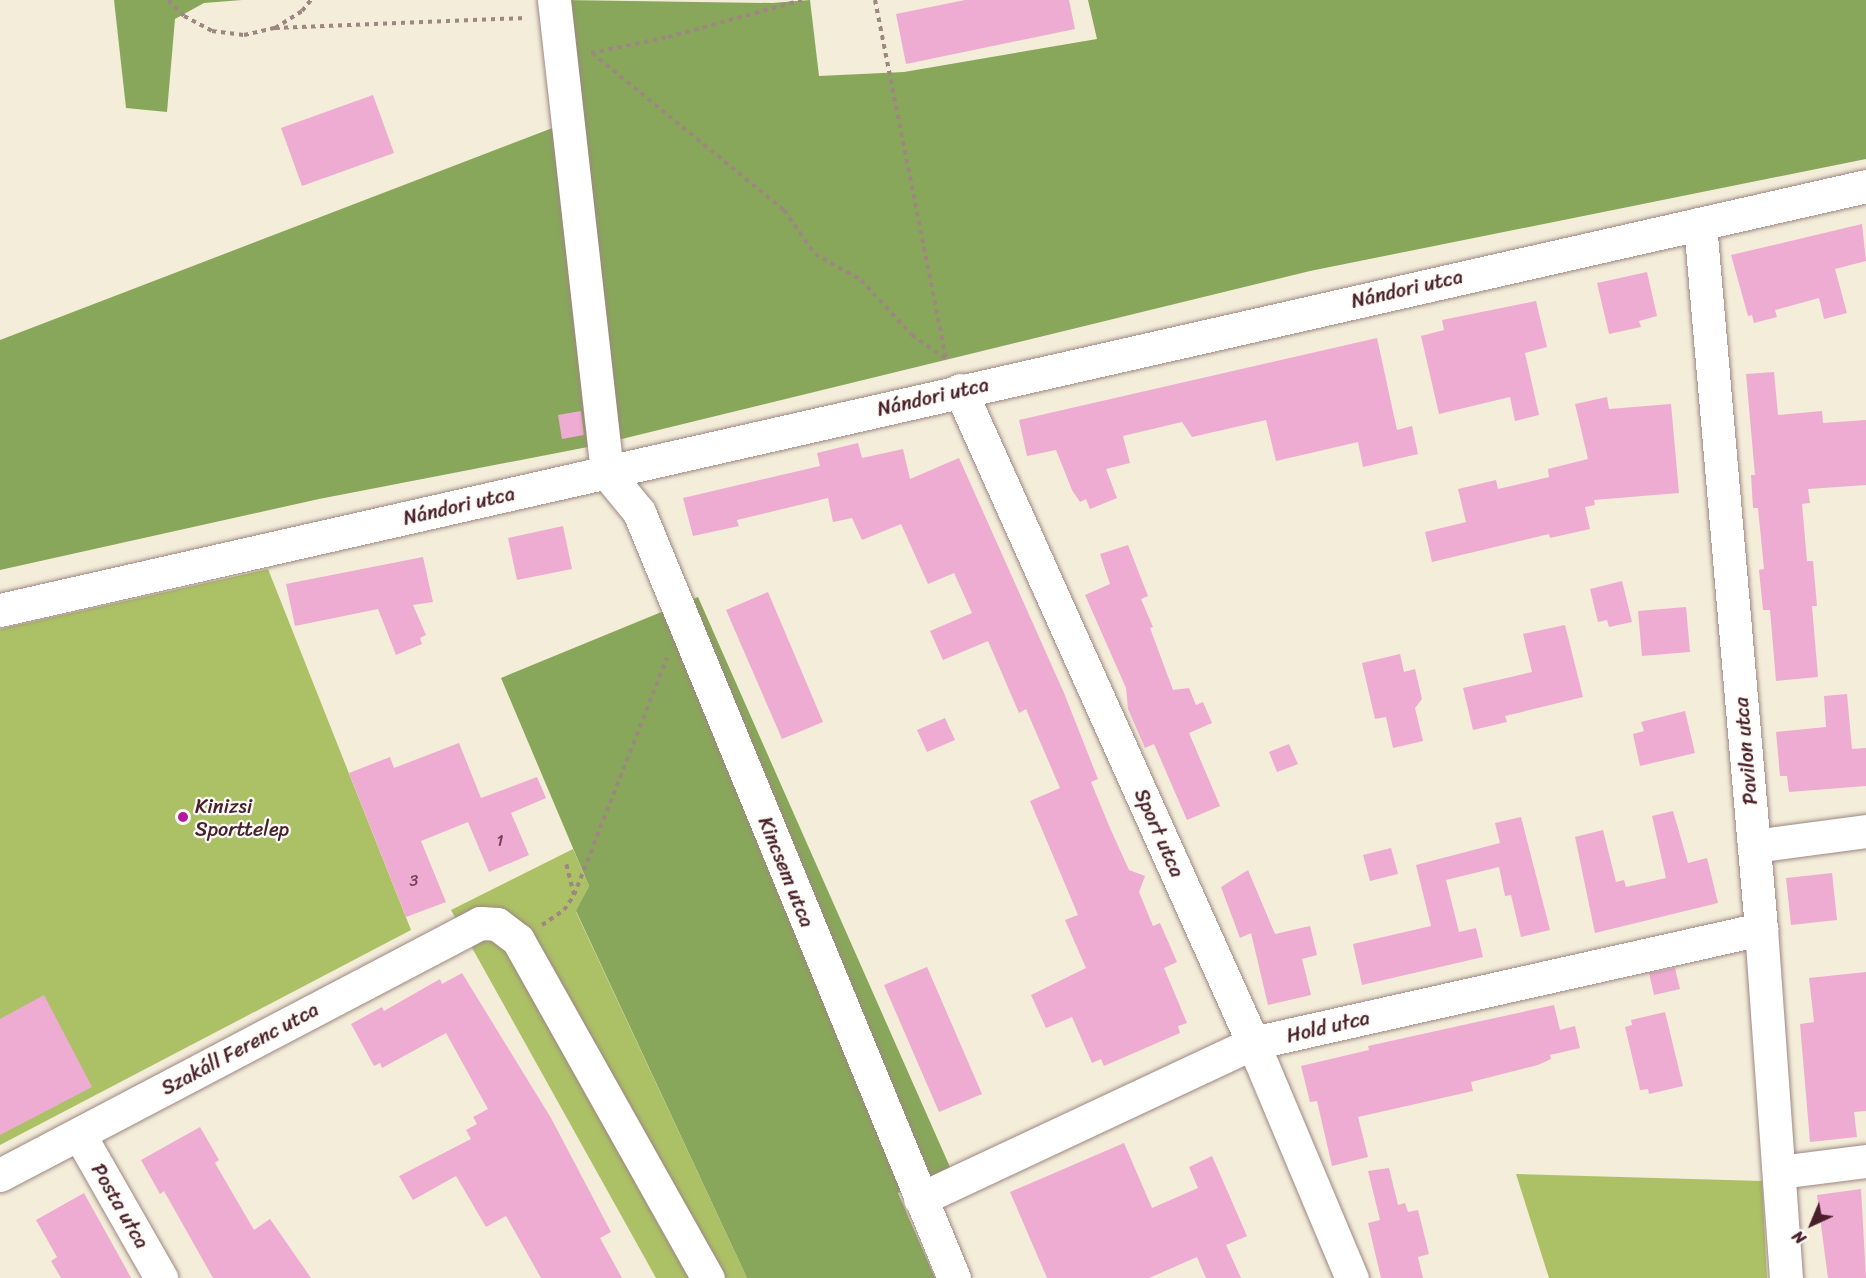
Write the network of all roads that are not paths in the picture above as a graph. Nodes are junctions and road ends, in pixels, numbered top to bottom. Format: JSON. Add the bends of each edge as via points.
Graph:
{"nodes":[{"id":1,"x":555,"y":8,"type":"edge"},
{"id":2,"x":1866,"y":186,"type":"edge"},
{"id":3,"x":1700,"y":224,"type":"junction"},
{"id":4,"x":960,"y":390,"type":"junction"},
{"id":5,"x":607,"y":473,"type":"junction"},
{"id":6,"x":0,"y":610,"type":"edge"},
{"id":7,"x":1866,"y":831,"type":"edge"},
{"id":8,"x":1754,"y":846,"type":"junction"},
{"id":9,"x":1761,"y":929,"type":"junction"},
{"id":10,"x":1253,"y":1043,"type":"junction"},
{"id":11,"x":79,"y":1134,"type":"junction"},
{"id":12,"x":1866,"y":1161,"type":"edge"},
{"id":13,"x":1779,"y":1172,"type":"junction"},
{"id":14,"x":0,"y":1175,"type":"edge"},
{"id":15,"x":920,"y":1199,"type":"junction"},
{"id":16,"x":161,"y":1278,"type":"edge"},
{"id":17,"x":708,"y":1278,"type":"edge"},
{"id":18,"x":954,"y":1278,"type":"edge"},
{"id":19,"x":1352,"y":1278,"type":"edge"},
{"id":20,"x":1786,"y":1278,"type":"edge"}],
"edges":[{"from":1,"to":5,"type":"street","via":[[576,53]]},
{"from":2,"to":3,"type":"street","name":"Nándori utca"},
{"from":3,"to":4,"type":"street","name":"Nándori utca"},
{"from":3,"to":8,"type":"street","name":"Pavilon utca"},
{"from":4,"to":5,"type":"street","name":"Nándori utca"},
{"from":4,"to":10,"type":"street","name":"Sport utca"},
{"from":5,"to":6,"type":"street","name":"Nándori utca"},
{"from":5,"to":15,"type":"street","name":"Kincsem utca","via":[[639,512]]},
{"from":7,"to":8,"type":"street"},
{"from":8,"to":9,"type":"street","name":"Pavilon utca"},
{"from":9,"to":10,"type":"street","name":"Hold utca"},
{"from":9,"to":13,"type":"street","name":"Pavilon utca"},
{"from":10,"to":15,"type":"street","name":"Hold utca"},
{"from":10,"to":19,"type":"street","name":"Sport utca"},
{"from":11,"to":14,"type":"street","name":"Szakáll Ferenc utca"},
{"from":11,"to":16,"type":"street","name":"Posta utca"},
{"from":11,"to":17,"type":"street","name":"Szakáll Ferenc utca","via":[[480,923],[497,924],[518,940]]},
{"from":12,"to":13,"type":"street"},
{"from":13,"to":20,"type":"street","name":"Pavilon utca"},
{"from":15,"to":18,"type":"street","name":"Kincsem utca"}]}
